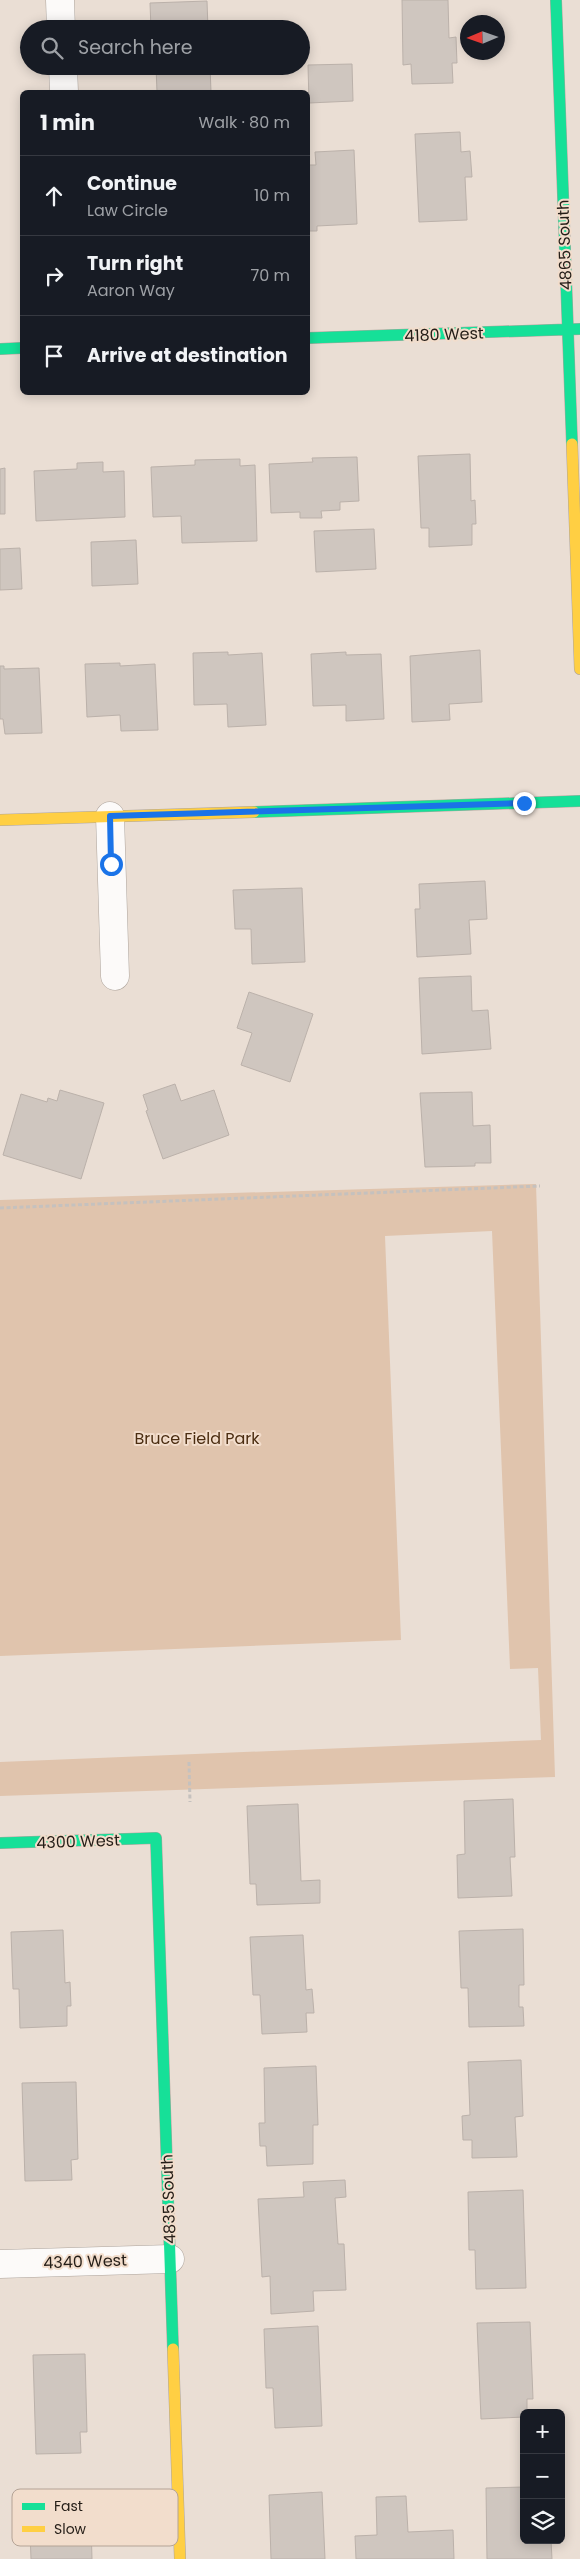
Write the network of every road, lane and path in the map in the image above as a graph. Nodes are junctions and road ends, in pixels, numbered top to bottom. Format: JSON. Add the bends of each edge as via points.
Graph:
{"nodes":[{"id":1,"x":60,"y":0,"type":"edge"},
{"id":2,"x":556,"y":0,"type":"edge"},
{"id":3,"x":61,"y":20,"type":"edge"},
{"id":4,"x":63,"y":75,"type":"edge"},
{"id":5,"x":64,"y":90,"type":"edge"},
{"id":6,"x":567,"y":330,"type":"junction"},
{"id":7,"x":580,"y":330,"type":"edge"},
{"id":8,"x":310,"y":338,"type":"edge"},
{"id":9,"x":20,"y":348,"type":"edge"},
{"id":10,"x":0,"y":349,"type":"edge"},
{"id":11,"x":580,"y":669,"type":"edge"},
{"id":12,"x":580,"y":801,"type":"edge"},
{"id":13,"x":110,"y":816,"type":"junction"},
{"id":14,"x":0,"y":820,"type":"edge"},
{"id":15,"x":115,"y":976,"type":"dead end"},
{"id":16,"x":540,"y":1186,"type":"dead end"},
{"id":17,"x":0,"y":1208,"type":"edge"},
{"id":18,"x":189,"y":1762,"type":"dead end"},
{"id":19,"x":190,"y":1802,"type":"dead end"},
{"id":20,"x":156,"y":1838,"type":"joint"},
{"id":21,"x":0,"y":1843,"type":"edge"},
{"id":22,"x":170,"y":2258,"type":"junction"},
{"id":23,"x":0,"y":2264,"type":"edge"},
{"id":24,"x":178,"y":2489,"type":"edge"},
{"id":25,"x":178,"y":2499,"type":"edge"},
{"id":26,"x":180,"y":2559,"type":"edge"}],
"edges":[{"from":1,"to":3,"type":"street"},
{"from":2,"to":6,"type":"street","name":"4865 South"},
{"from":4,"to":5,"type":"street"},
{"from":6,"to":7,"type":"street","name":"4180 West"},
{"from":6,"to":8,"type":"street","name":"4180 West"},
{"from":6,"to":11,"type":"street","name":"4865 South"},
{"from":9,"to":10,"type":"street"},
{"from":12,"to":13,"type":"street"},
{"from":13,"to":14,"type":"street"},
{"from":13,"to":15,"type":"street"},
{"from":16,"to":17,"type":"path"},
{"from":18,"to":19,"type":"path"},
{"from":20,"to":21,"type":"street","name":"4300 West"},
{"from":20,"to":22,"type":"street","name":"4835 South"},
{"from":22,"to":23,"type":"street","name":"4340 West"},
{"from":22,"to":24,"type":"street","name":"4835 South"},
{"from":25,"to":26,"type":"street","name":"4835 South"}]}
